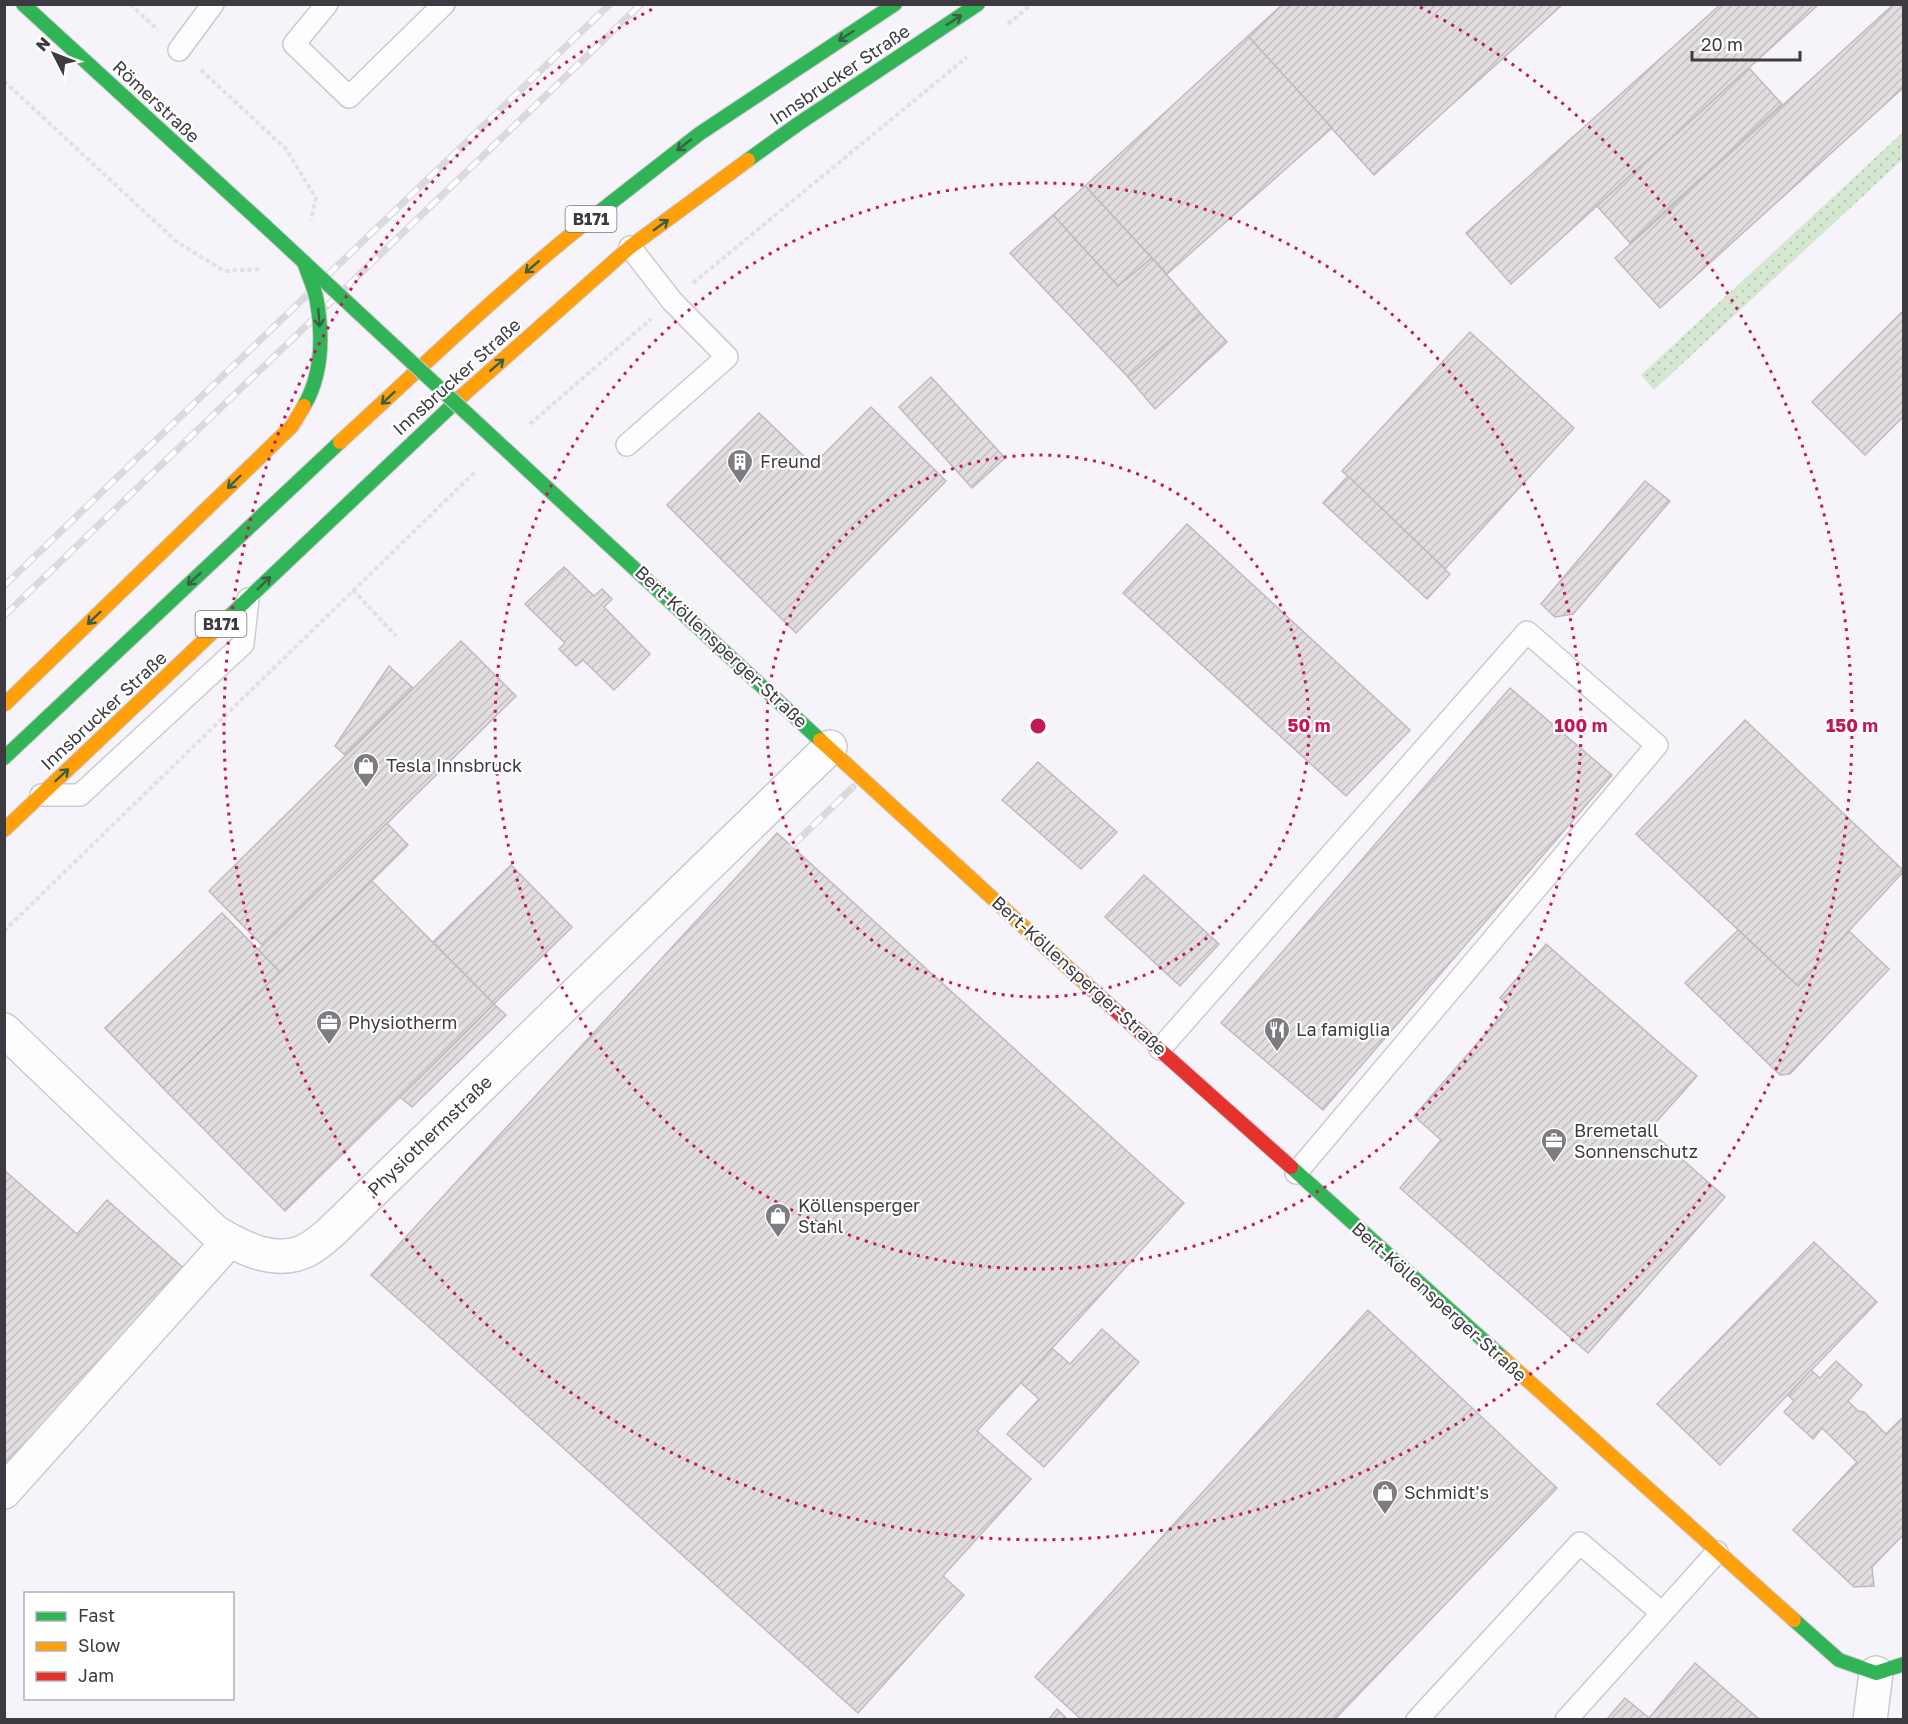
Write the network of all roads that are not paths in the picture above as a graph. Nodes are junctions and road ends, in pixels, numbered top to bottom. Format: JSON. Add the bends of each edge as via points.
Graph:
{"nodes":[{"id":1,"x":23,"y":4,"type":"edge"},
{"id":2,"x":213,"y":4,"type":"edge"},
{"id":3,"x":327,"y":4,"type":"edge"},
{"id":4,"x":444,"y":4,"type":"edge"},
{"id":5,"x":895,"y":4,"type":"edge"},
{"id":6,"x":978,"y":4,"type":"edge"},
{"id":7,"x":179,"y":50,"type":"dead end"},
{"id":8,"x":264,"y":225,"type":"joint"},
{"id":9,"x":630,"y":247,"type":"junction"},
{"id":10,"x":304,"y":262,"type":"junction"},
{"id":11,"x":627,"y":445,"type":"dead end"},
{"id":12,"x":248,"y":599,"type":"junction"},
{"id":13,"x":4,"y":705,"type":"edge"},
{"id":14,"x":830,"y":747,"type":"junction"},
{"id":15,"x":4,"y":758,"type":"edge"},
{"id":16,"x":41,"y":795,"type":"junction"},
{"id":17,"x":4,"y":830,"type":"edge"},
{"id":18,"x":4,"y":1030,"type":"edge"},
{"id":19,"x":1160,"y":1049,"type":"junction"},
{"id":20,"x":1296,"y":1173,"type":"junction"},
{"id":21,"x":229,"y":1241,"type":"junction"},
{"id":22,"x":4,"y":1492,"type":"edge"},
{"id":23,"x":1717,"y":1552,"type":"junction"},
{"id":24,"x":1662,"y":1613,"type":"junction"},
{"id":25,"x":1890,"y":1668,"type":"edge"},
{"id":26,"x":1418,"y":1719,"type":"edge"},
{"id":27,"x":1566,"y":1719,"type":"edge"},
{"id":28,"x":1870,"y":1719,"type":"edge"}],
"edges":[{"from":1,"to":8,"type":"main road","name":"Römerstraße"},
{"from":2,"to":7,"type":"lane"},
{"from":3,"to":4,"type":"lane","via":[[294,44],[349,97]]},
{"from":5,"to":15,"type":"main road","number":"B171","one_way":true,"via":[[699,134],[559,244],[338,443]]},
{"from":9,"to":6,"type":"main road","name":"Innsbrucker Straße","number":"B171","one_way":true,"via":[[798,124]]},
{"from":8,"to":10,"type":"main road","name":"Bert-Köllensperger-Straße","bridge":true},
{"from":9,"to":11,"type":"lane","via":[[672,301],[727,357]]},
{"from":12,"to":9,"type":"main road","name":"Innsbrucker Straße","number":"B171","one_way":true,"via":[[437,417]]},
{"from":10,"to":13,"type":"main road","one_way":true,"bridge":true,"via":[[317,300],[321,337],[310,395],[292,426]]},
{"from":10,"to":14,"type":"main road","name":"Bert-Köllensperger-Straße","bridge":true},
{"from":16,"to":12,"type":"main road","name":"Innsbrucker Straße","number":"B171","one_way":true},
{"from":12,"to":16,"type":"lane","via":[[243,644],[80,795]]},
{"from":14,"to":19,"type":"main road","name":"Bert-Köllensperger-Straße"},
{"from":14,"to":21,"type":"street","name":"Physiothermstraße","via":[[330,1233],[307,1250],[282,1258]]},
{"from":16,"to":17,"type":"main road","name":"Innsbrucker Straße","number":"B171"},
{"from":18,"to":21,"type":"street","name":"Physiothermstraße","via":[[215,1232]]},
{"from":19,"to":20,"type":"main road","name":"Bert-Köllensperger-Straße"},
{"from":19,"to":20,"type":"lane","via":[[1527,632],[1657,746]]},
{"from":20,"to":23,"type":"main road","name":"Bert-Köllensperger-Straße"},
{"from":21,"to":22,"type":"street"},
{"from":23,"to":24,"type":"lane"},
{"from":23,"to":25,"type":"main road","name":"Bert-Köllensperger-Straße","via":[[1839,1660]]},
{"from":24,"to":26,"type":"lane","via":[[1580,1543]]},
{"from":24,"to":27,"type":"lane"},
{"from":25,"to":28,"type":"street","name":"Bert-Köllensperger-Straße"}]}
